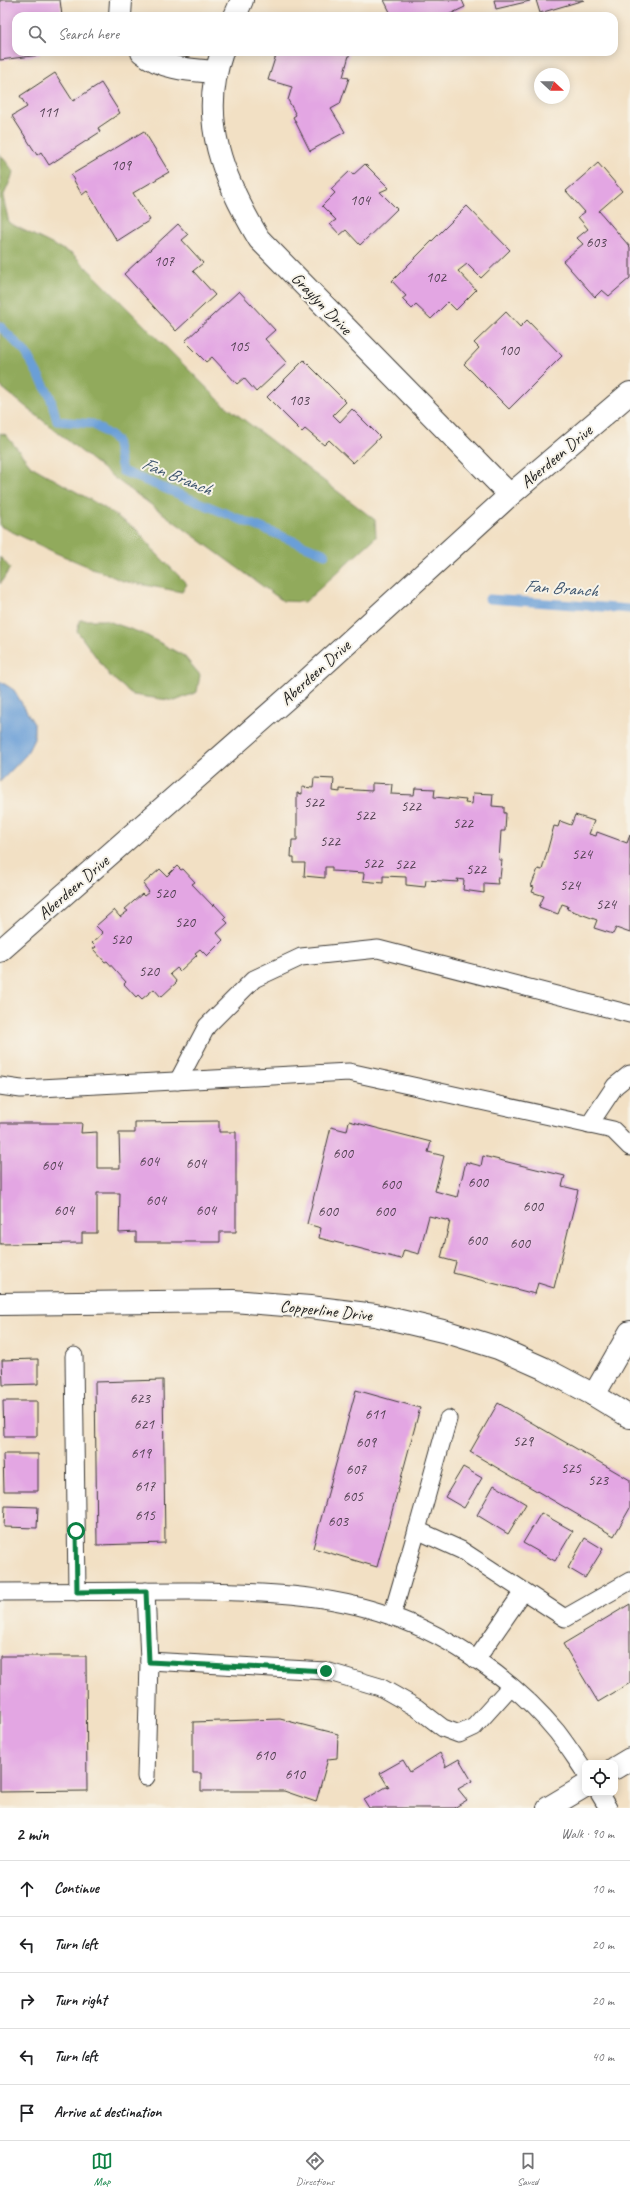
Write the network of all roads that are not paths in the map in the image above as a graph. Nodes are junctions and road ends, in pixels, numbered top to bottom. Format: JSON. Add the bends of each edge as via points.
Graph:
{"nodes":[{"id":1,"x":121,"y":0,"type":"edge"},
{"id":2,"x":242,"y":0,"type":"edge"},
{"id":3,"x":120,"y":12,"type":"edge"},
{"id":4,"x":237,"y":12,"type":"edge"},
{"id":5,"x":147,"y":56,"type":"edge"},
{"id":6,"x":219,"y":62,"type":"edge"},
{"id":7,"x":630,"y":393,"type":"edge"},
{"id":8,"x":510,"y":495,"type":"junction"},
{"id":9,"x":0,"y":951,"type":"edge"},
{"id":10,"x":630,"y":1014,"type":"edge"},
{"id":11,"x":630,"y":1074,"type":"edge"},
{"id":12,"x":178,"y":1081,"type":"junction"},
{"id":13,"x":0,"y":1086,"type":"edge"},
{"id":14,"x":589,"y":1125,"type":"junction"},
{"id":15,"x":630,"y":1147,"type":"edge"},
{"id":16,"x":0,"y":1304,"type":"edge"},
{"id":17,"x":630,"y":1332,"type":"edge"},
{"id":18,"x":74,"y":1356,"type":"dead end"},
{"id":19,"x":594,"y":1395,"type":"junction"},
{"id":20,"x":630,"y":1418,"type":"edge"},
{"id":21,"x":448,"y":1419,"type":"dead end"},
{"id":22,"x":417,"y":1530,"type":"junction"},
{"id":23,"x":630,"y":1581,"type":"edge"},
{"id":24,"x":146,"y":1591,"type":"junction"},
{"id":25,"x":0,"y":1592,"type":"edge"},
{"id":26,"x":77,"y":1592,"type":"junction"},
{"id":27,"x":523,"y":1592,"type":"junction"},
{"id":28,"x":392,"y":1616,"type":"junction"},
{"id":29,"x":476,"y":1660,"type":"junction"},
{"id":30,"x":149,"y":1662,"type":"junction"},
{"id":31,"x":511,"y":1686,"type":"junction"},
{"id":32,"x":630,"y":1759,"type":"edge"},
{"id":33,"x":618,"y":1766,"type":"edge"},
{"id":34,"x":582,"y":1768,"type":"edge"},
{"id":35,"x":146,"y":1778,"type":"dead end"},
{"id":36,"x":582,"y":1788,"type":"edge"},
{"id":37,"x":601,"y":1796,"type":"edge"},
{"id":38,"x":548,"y":1808,"type":"edge"},
{"id":39,"x":608,"y":1808,"type":"edge"}],
"edges":[{"from":1,"to":3,"type":"street"},
{"from":2,"to":4,"type":"street"},
{"from":5,"to":6,"type":"street","name":"Graylyn Drive","via":[[185,69]]},
{"from":6,"to":8,"type":"street","name":"Graylyn Drive","via":[[212,111],[226,176],[238,204],[259,239]]},
{"from":7,"to":8,"type":"street","name":"Aberdeen Drive"},
{"from":8,"to":9,"type":"street","name":"Aberdeen Drive","via":[[292,694]]},
{"from":10,"to":12,"type":"lane","via":[[378,949],[301,957],[254,979],[207,1026]]},
{"from":11,"to":14,"type":"lane","via":[[614,1086]]},
{"from":12,"to":13,"type":"lane","via":[[21,1089]]},
{"from":12,"to":14,"type":"lane","via":[[349,1072]]},
{"from":14,"to":15,"type":"lane","via":[[613,1130]]},
{"from":16,"to":19,"type":"street","name":"Copperline Drive","via":[[233,1301],[375,1315],[447,1332],[498,1348]]},
{"from":17,"to":19,"type":"street"},
{"from":18,"to":26,"type":"lane"},
{"from":19,"to":20,"type":"street","name":"Copperline Drive"},
{"from":21,"to":22,"type":"lane"},
{"from":22,"to":27,"type":"lane","via":[[461,1550]]},
{"from":22,"to":28,"type":"lane"},
{"from":23,"to":27,"type":"lane","via":[[565,1618]]},
{"from":24,"to":26,"type":"lane"},
{"from":24,"to":28,"type":"lane","via":[[272,1592],[341,1602]]},
{"from":24,"to":30,"type":"lane"},
{"from":25,"to":26,"type":"lane"},
{"from":27,"to":29,"type":"lane"},
{"from":28,"to":29,"type":"lane","via":[[441,1638]]},
{"from":29,"to":31,"type":"lane"},
{"from":30,"to":31,"type":"lane","via":[[326,1671],[380,1687],[416,1708],[443,1728],[459,1734],[474,1727]]},
{"from":30,"to":35,"type":"lane"},
{"from":31,"to":34,"type":"lane","via":[[557,1732]]},
{"from":32,"to":33,"type":"street"},
{"from":36,"to":38,"type":"street"},
{"from":37,"to":39,"type":"lane"}]}
